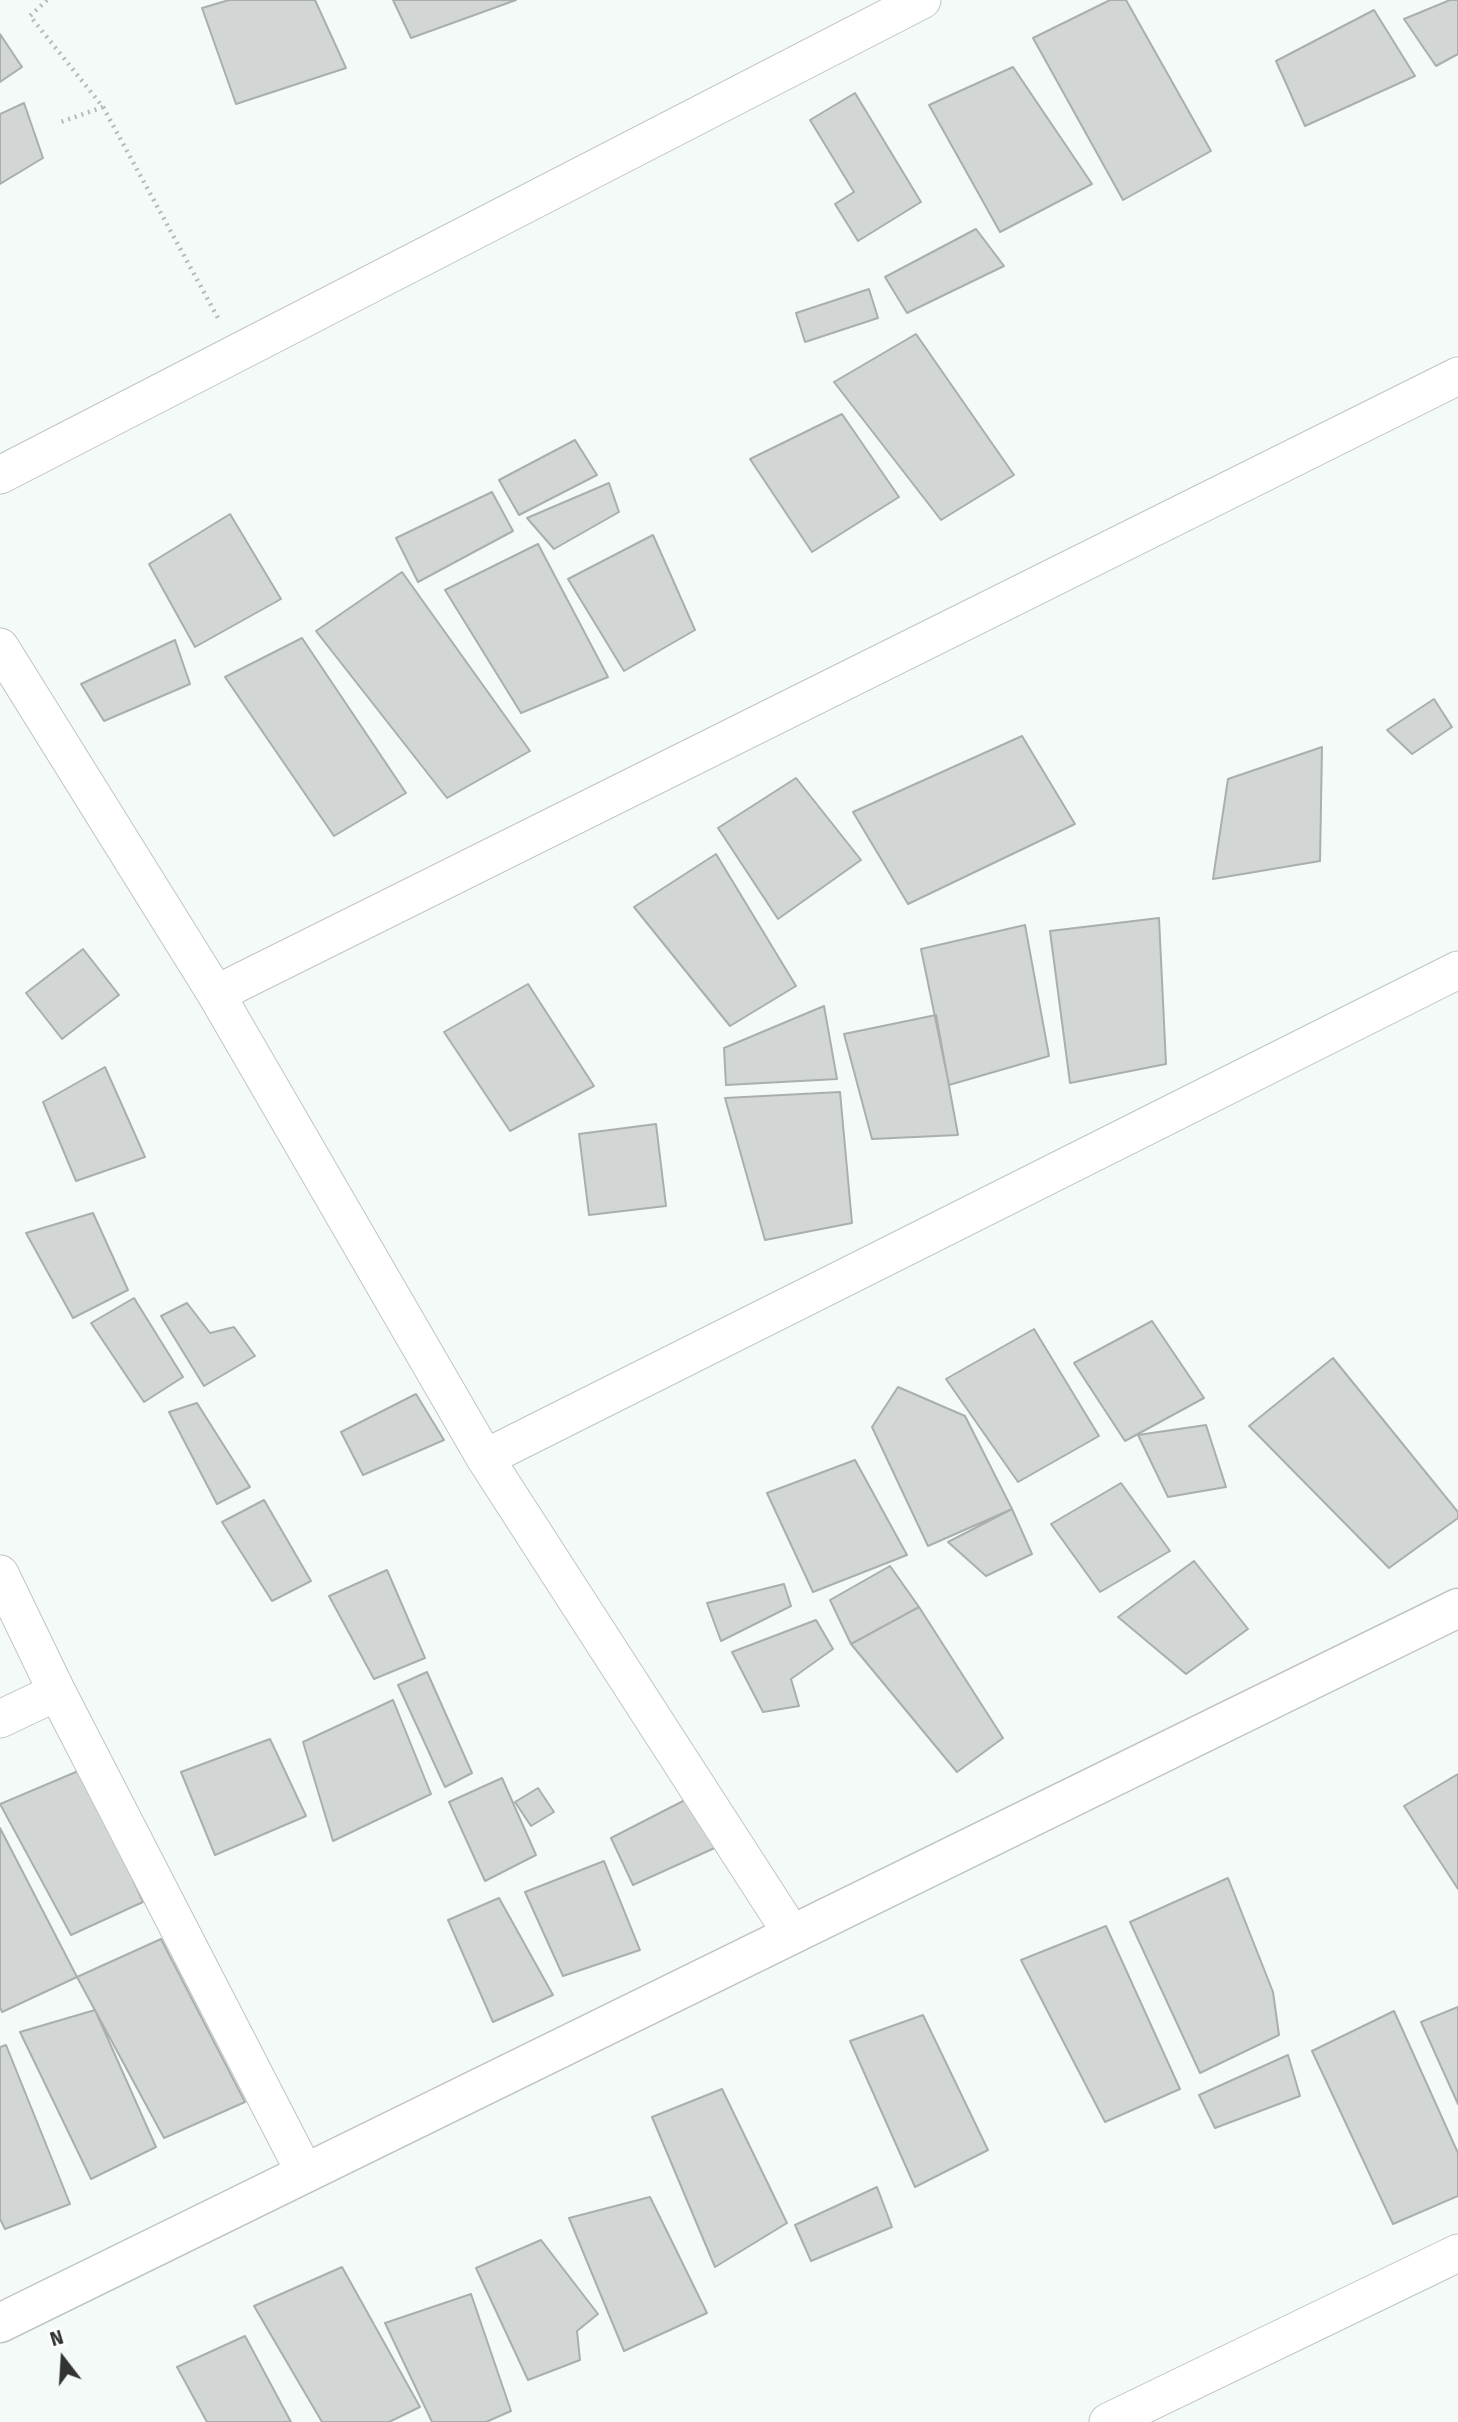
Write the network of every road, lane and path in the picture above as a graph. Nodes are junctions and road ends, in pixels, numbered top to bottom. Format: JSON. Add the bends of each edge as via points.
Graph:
{"nodes":[{"id":1,"x":47,"y":0,"type":"edge"},
{"id":2,"x":922,"y":0,"type":"edge"},
{"id":3,"x":103,"y":107,"type":"junction"},
{"id":4,"x":58,"y":123,"type":"dead end"},
{"id":5,"x":237,"y":353,"type":"junction"},
{"id":6,"x":1458,"y":376,"type":"edge"},
{"id":7,"x":0,"y":475,"type":"edge"},
{"id":8,"x":0,"y":647,"type":"edge"},
{"id":9,"x":1458,"y":970,"type":"edge"},
{"id":10,"x":216,"y":994,"type":"junction"},
{"id":11,"x":485,"y":1458,"type":"junction"},
{"id":12,"x":0,"y":1574,"type":"edge"},
{"id":13,"x":1455,"y":1615,"type":"edge"},
{"id":14,"x":57,"y":1692,"type":"junction"},
{"id":15,"x":0,"y":1719,"type":"edge"},
{"id":16,"x":792,"y":1934,"type":"junction"},
{"id":17,"x":305,"y":2173,"type":"junction"},
{"id":18,"x":1458,"y":2253,"type":"edge"},
{"id":19,"x":0,"y":2323,"type":"edge"},
{"id":20,"x":1108,"y":2422,"type":"edge"}],
"edges":[{"from":1,"to":3,"type":"path","via":[[30,16]]},
{"from":2,"to":5,"type":"street"},
{"from":3,"to":4,"type":"path"},
{"from":3,"to":5,"type":"path"},
{"from":5,"to":7,"type":"street"},
{"from":6,"to":10,"type":"street"},
{"from":8,"to":10,"type":"street"},
{"from":9,"to":11,"type":"street"},
{"from":10,"to":11,"type":"street"},
{"from":11,"to":16,"type":"street"},
{"from":12,"to":14,"type":"street"},
{"from":13,"to":16,"type":"street"},
{"from":14,"to":15,"type":"street"},
{"from":14,"to":17,"type":"street"},
{"from":16,"to":17,"type":"street"},
{"from":17,"to":19,"type":"street"},
{"from":18,"to":20,"type":"street"}]}
